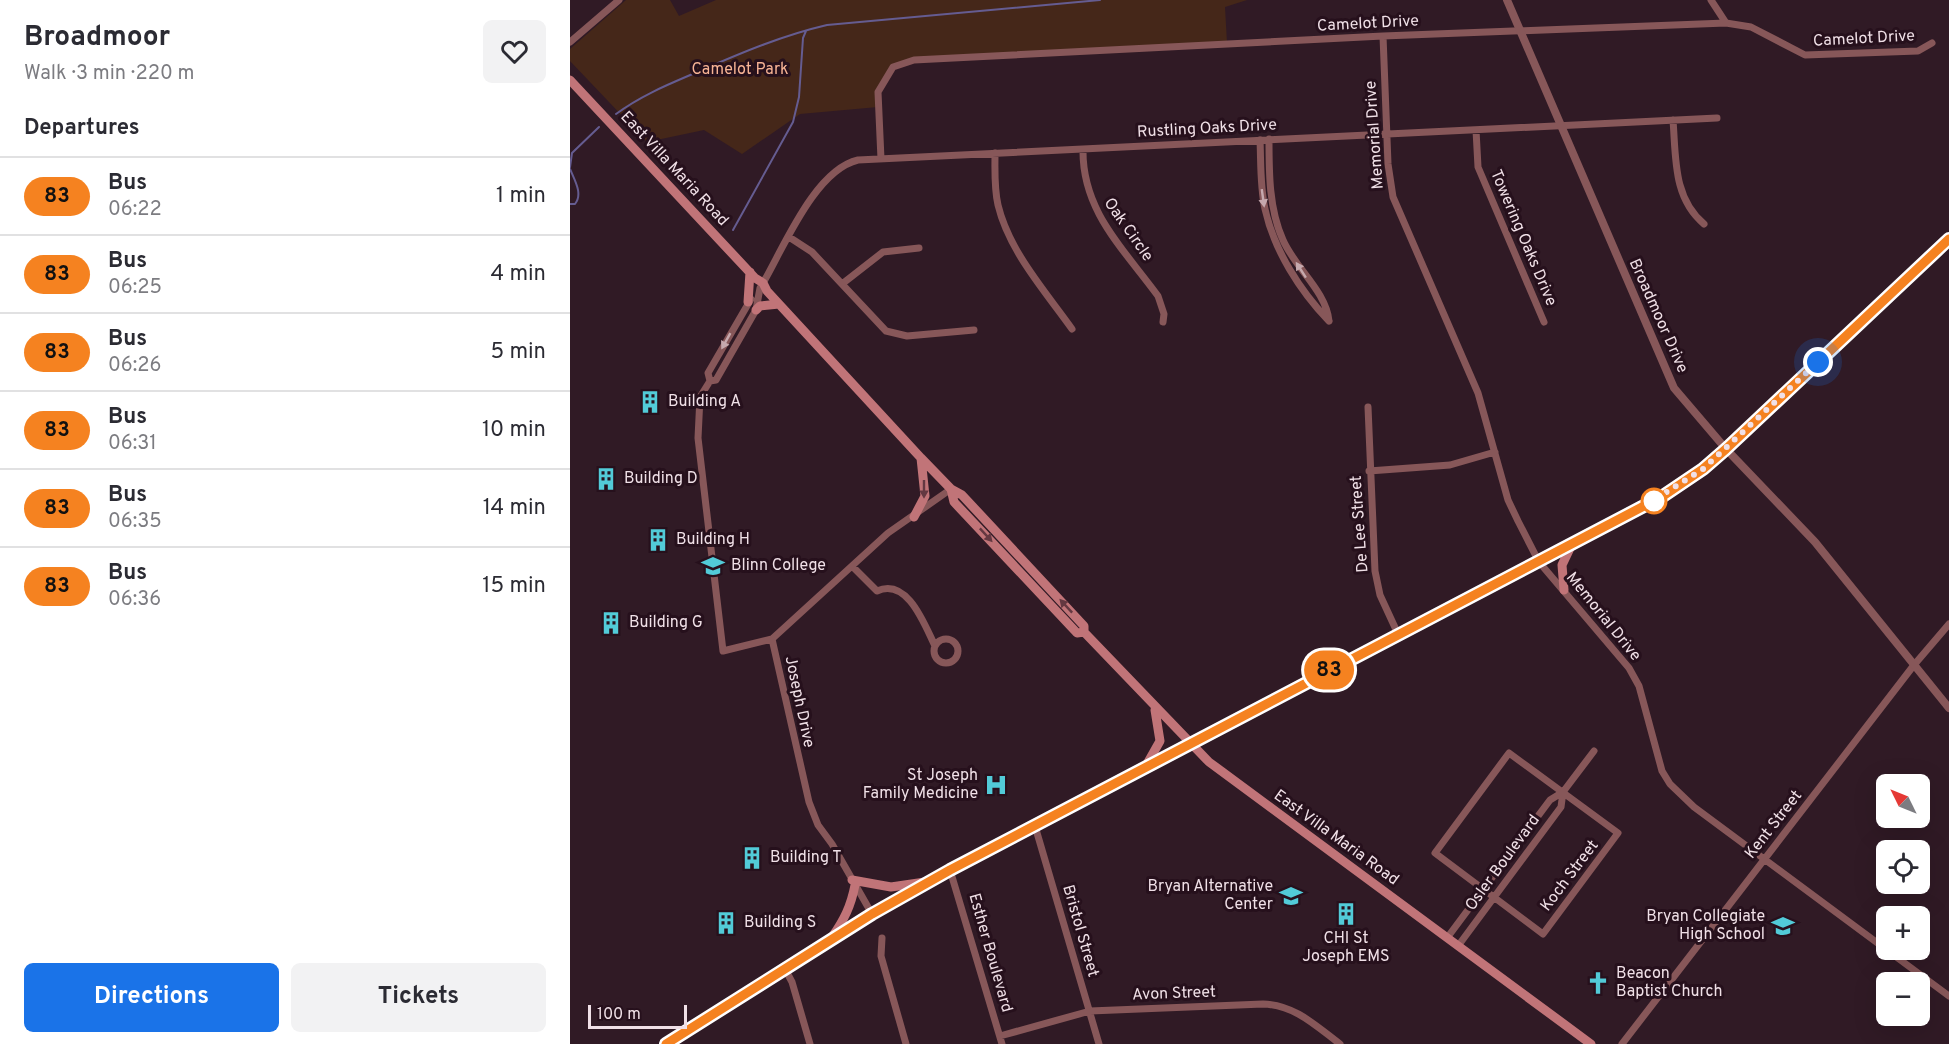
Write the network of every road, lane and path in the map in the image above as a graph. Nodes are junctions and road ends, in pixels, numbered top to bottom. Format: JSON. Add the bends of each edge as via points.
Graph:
{"nodes":[{"id":1,"x":619,"y":0,"type":"edge"},
{"id":2,"x":1507,"y":0,"type":"edge"},
{"id":3,"x":1711,"y":0,"type":"edge"},
{"id":4,"x":1726,"y":23,"type":"junction"},
{"id":5,"x":1520,"y":31,"type":"junction"},
{"id":6,"x":1383,"y":36,"type":"junction"},
{"id":7,"x":570,"y":42,"type":"edge"},
{"id":8,"x":1932,"y":43,"type":"dead end"},
{"id":9,"x":570,"y":80,"type":"edge"},
{"id":10,"x":1717,"y":118,"type":"dead end"},
{"id":11,"x":1673,"y":120,"type":"junction"},
{"id":12,"x":1561,"y":126,"type":"junction"},
{"id":13,"x":1476,"y":130,"type":"junction"},
{"id":14,"x":1386,"y":134,"type":"junction"},
{"id":15,"x":1260,"y":140,"type":"junction"},
{"id":16,"x":1269,"y":140,"type":"junction"},
{"id":17,"x":1083,"y":149,"type":"junction"},
{"id":18,"x":995,"y":153,"type":"junction"},
{"id":19,"x":881,"y":159,"type":"junction"},
{"id":20,"x":1704,"y":224,"type":"dead end"},
{"id":21,"x":789,"y":237,"type":"junction"},
{"id":22,"x":1949,"y":239,"type":"edge"},
{"id":23,"x":919,"y":248,"type":"dead end"},
{"id":24,"x":1286,"y":254,"type":"junction"},
{"id":25,"x":759,"y":283,"type":"junction"},
{"id":26,"x":842,"y":284,"type":"junction"},
{"id":27,"x":748,"y":302,"type":"junction"},
{"id":28,"x":779,"y":304,"type":"junction"},
{"id":29,"x":756,"y":310,"type":"junction"},
{"id":30,"x":1163,"y":322,"type":"dead end"},
{"id":31,"x":1544,"y":322,"type":"dead end"},
{"id":32,"x":1072,"y":329,"type":"dead end"},
{"id":33,"x":974,"y":330,"type":"dead end"},
{"id":34,"x":710,"y":381,"type":"junction"},
{"id":35,"x":1368,"y":407,"type":"dead end"},
{"id":36,"x":1726,"y":449,"type":"junction"},
{"id":37,"x":1495,"y":452,"type":"junction"},
{"id":38,"x":921,"y":458,"type":"junction"},
{"id":39,"x":1370,"y":471,"type":"junction"},
{"id":40,"x":951,"y":489,"type":"junction"},
{"id":41,"x":914,"y":517,"type":"junction"},
{"id":42,"x":1572,"y":544,"type":"junction"},
{"id":43,"x":1539,"y":562,"type":"junction"},
{"id":44,"x":852,"y":566,"type":"junction"},
{"id":45,"x":1564,"y":590,"type":"junction"},
{"id":46,"x":1949,"y":624,"type":"edge"},
{"id":47,"x":1398,"y":634,"type":"junction"},
{"id":48,"x":772,"y":639,"type":"junction"},
{"id":49,"x":935,"y":646,"type":"dead end"},
{"id":50,"x":1914,"y":665,"type":"junction"},
{"id":51,"x":1154,"y":708,"type":"junction"},
{"id":52,"x":1949,"y":708,"type":"edge"},
{"id":53,"x":1189,"y":743,"type":"junction"},
{"id":54,"x":1594,"y":751,"type":"dead end"},
{"id":55,"x":1146,"y":765,"type":"junction"},
{"id":56,"x":1563,"y":792,"type":"junction"},
{"id":57,"x":1035,"y":826,"type":"junction"},
{"id":58,"x":1765,"y":859,"type":"junction"},
{"id":59,"x":950,"y":870,"type":"junction"},
{"id":60,"x":930,"y":881,"type":"junction"},
{"id":61,"x":853,"y":882,"type":"junction"},
{"id":62,"x":1484,"y":889,"type":"junction"},
{"id":63,"x":1494,"y":897,"type":"junction"},
{"id":64,"x":872,"y":914,"type":"junction"},
{"id":65,"x":882,"y":938,"type":"dead end"},
{"id":66,"x":1447,"y":938,"type":"junction"},
{"id":67,"x":828,"y":942,"type":"junction"},
{"id":68,"x":1458,"y":946,"type":"junction"},
{"id":69,"x":786,"y":969,"type":"junction"},
{"id":70,"x":1949,"y":996,"type":"edge"},
{"id":71,"x":1090,"y":1011,"type":"junction"},
{"id":72,"x":1000,"y":1036,"type":"junction"},
{"id":73,"x":666,"y":1044,"type":"edge"},
{"id":74,"x":810,"y":1044,"type":"edge"},
{"id":75,"x":906,"y":1044,"type":"edge"},
{"id":76,"x":1002,"y":1044,"type":"edge"},
{"id":77,"x":1099,"y":1044,"type":"edge"},
{"id":78,"x":1340,"y":1044,"type":"edge"},
{"id":79,"x":1591,"y":1044,"type":"edge"},
{"id":80,"x":1622,"y":1044,"type":"edge"}],
"edges":[{"from":1,"to":7,"type":"street"},
{"from":2,"to":5,"type":"street","name":"Broadmoor Drive"},
{"from":3,"to":4,"type":"street"},
{"from":4,"to":5,"type":"street","name":"Camelot Drive"},
{"from":4,"to":8,"type":"street","name":"Camelot Drive","via":[[1751,27],[1805,55],[1918,51]]},
{"from":5,"to":6,"type":"street","name":"Camelot Drive"},
{"from":5,"to":12,"type":"street","name":"Broadmoor Drive"},
{"from":6,"to":14,"type":"street","name":"Memorial Drive"},
{"from":6,"to":19,"type":"street","name":"Camelot Drive","via":[[914,60],[893,68],[878,92]]},
{"from":9,"to":25,"type":"main road","name":"East Villa Maria Road"},
{"from":10,"to":11,"type":"street","name":"Rustling Oaks Drive"},
{"from":11,"to":12,"type":"street","name":"Rustling Oaks Drive"},
{"from":11,"to":20,"type":"street","via":[[1676,171],[1684,202]]},
{"from":12,"to":13,"type":"street","name":"Rustling Oaks Drive"},
{"from":12,"to":36,"type":"street","name":"Broadmoor Drive","via":[[1667,376],[1682,401]]},
{"from":13,"to":14,"type":"street","name":"Rustling Oaks Drive"},
{"from":13,"to":31,"type":"street","name":"Towering Oaks Drive","via":[[1478,167]]},
{"from":14,"to":16,"type":"street","name":"Rustling Oaks Drive"},
{"from":14,"to":37,"type":"street","name":"Memorial Drive","via":[[1394,197],[1478,393]]},
{"from":15,"to":16,"type":"street","name":"Rustling Oaks Drive"},
{"from":15,"to":17,"type":"street","name":"Rustling Oaks Drive"},
{"from":15,"to":24,"type":"street","one_way":true,"via":[[1265,210]]},
{"from":16,"to":24,"type":"street","via":[[1273,210]]},
{"from":17,"to":18,"type":"street","name":"Rustling Oaks Drive"},
{"from":17,"to":30,"type":"street","name":"Oak Circle","via":[[1083,173],[1090,199],[1158,296]]},
{"from":18,"to":19,"type":"street","name":"Rustling Oaks Drive"},
{"from":18,"to":32,"type":"street","via":[[996,194],[1005,228]]},
{"from":19,"to":21,"type":"street","name":"Rustling Oaks Drive","via":[[858,160],[836,169],[819,186]]},
{"from":21,"to":25,"type":"street","name":"Rustling Oaks Drive"},
{"from":21,"to":26,"type":"street","via":[[812,252]]},
{"from":22,"to":36,"type":"main road"},
{"from":23,"to":26,"type":"street","via":[[883,252]]},
{"from":24,"to":24,"type":"street","one_way":true,"via":[[1316,308],[1329,321],[1324,303]]},
{"from":25,"to":27,"type":"main road"},
{"from":25,"to":27,"type":"street"},
{"from":25,"to":28,"type":"main road","name":"East Villa Maria Road"},
{"from":25,"to":29,"type":"street"},
{"from":26,"to":33,"type":"street","via":[[876,323],[895,335]]},
{"from":27,"to":34,"type":"street","one_way":true,"via":[[708,374]]},
{"from":28,"to":29,"type":"main road"},
{"from":28,"to":38,"type":"main road","name":"East Villa Maria Road"},
{"from":29,"to":34,"type":"street","via":[[716,380]]},
{"from":34,"to":48,"type":"street","via":[[700,397],[698,438],[723,651]]},
{"from":35,"to":39,"type":"street","name":"De Lee Street"},
{"from":36,"to":42,"type":"main road","via":[[1663,496]]},
{"from":36,"to":50,"type":"street","name":"Broadmoor Drive","via":[[1815,542]]},
{"from":37,"to":39,"type":"street","via":[[1450,465]]},
{"from":37,"to":43,"type":"street","name":"Memorial Drive","via":[[1508,500]]},
{"from":38,"to":40,"type":"main road","name":"East Villa Maria Road"},
{"from":38,"to":41,"type":"main road","one_way":true,"via":[[925,496]]},
{"from":39,"to":47,"type":"street","name":"De Lee Street","via":[[1375,571],[1380,596]]},
{"from":40,"to":41,"type":"street","name":"Joseph Drive"},
{"from":40,"to":51,"type":"main road","name":"East Villa Maria Road","via":[[954,502],[1077,633],[1084,632]]},
{"from":41,"to":44,"type":"street","name":"Joseph Drive","via":[[888,533]]},
{"from":42,"to":43,"type":"main road"},
{"from":42,"to":45,"type":"main road","via":[[1562,565]]},
{"from":43,"to":45,"type":"street","name":"Memorial Drive"},
{"from":43,"to":47,"type":"main road"},
{"from":44,"to":48,"type":"street","name":"Joseph Drive"},
{"from":44,"to":49,"type":"street","via":[[872,588],[895,588],[908,600],[922,617]]},
{"from":45,"to":58,"type":"street","name":"Memorial Drive","via":[[1610,643],[1639,686],[1662,771],[1670,784],[1694,807]]},
{"from":46,"to":50,"type":"street","name":"Kent Street"},
{"from":47,"to":53,"type":"main road"},
{"from":48,"to":61,"type":"street","name":"Joseph Drive","via":[[809,802],[818,825]]},
{"from":50,"to":52,"type":"street","name":"Broadmoor Drive"},
{"from":50,"to":58,"type":"street","name":"Kent Street"},
{"from":51,"to":53,"type":"main road","name":"East Villa Maria Road"},
{"from":51,"to":55,"type":"main road","via":[[1160,741]]},
{"from":53,"to":55,"type":"main road"},
{"from":53,"to":66,"type":"main road","name":"East Villa Maria Road","via":[[1209,762]]},
{"from":54,"to":56,"type":"street","name":"Osler Boulevard"},
{"from":55,"to":57,"type":"main road"},
{"from":56,"to":62,"type":"street","name":"Osler Boulevard","via":[[1550,800]]},
{"from":56,"to":62,"type":"street","via":[[1509,753],[1435,853]]},
{"from":56,"to":63,"type":"street","name":"Osler Boulevard","via":[[1561,807]]},
{"from":56,"to":63,"type":"street","name":"Koch Street","via":[[1618,833],[1543,934]]},
{"from":57,"to":59,"type":"main road"},
{"from":57,"to":71,"type":"street","name":"Bristol Street"},
{"from":58,"to":70,"type":"street","name":"Memorial Drive"},
{"from":58,"to":80,"type":"street","name":"Kent Street"},
{"from":59,"to":60,"type":"main road"},
{"from":59,"to":72,"type":"street","name":"Esther Boulevard"},
{"from":60,"to":61,"type":"main road","via":[[891,887]]},
{"from":60,"to":64,"type":"main road"},
{"from":61,"to":64,"type":"street","name":"Joseph Drive"},
{"from":61,"to":67,"type":"main road","via":[[852,903]]},
{"from":62,"to":63,"type":"street"},
{"from":62,"to":66,"type":"street","name":"Osler Boulevard"},
{"from":63,"to":68,"type":"street","name":"Osler Boulevard"},
{"from":64,"to":67,"type":"main road"},
{"from":65,"to":75,"type":"street","via":[[880,956]]},
{"from":66,"to":68,"type":"main road","name":"East Villa Maria Road"},
{"from":67,"to":69,"type":"main road"},
{"from":68,"to":79,"type":"main road","name":"East Villa Maria Road"},
{"from":69,"to":73,"type":"main road"},
{"from":69,"to":74,"type":"street"},
{"from":71,"to":72,"type":"street","name":"Avon Street"},
{"from":71,"to":77,"type":"street","name":"Bristol Street"},
{"from":71,"to":78,"type":"street","name":"Avon Street","via":[[1276,1004],[1296,1011]]},
{"from":72,"to":76,"type":"street","name":"Esther Boulevard"}]}
